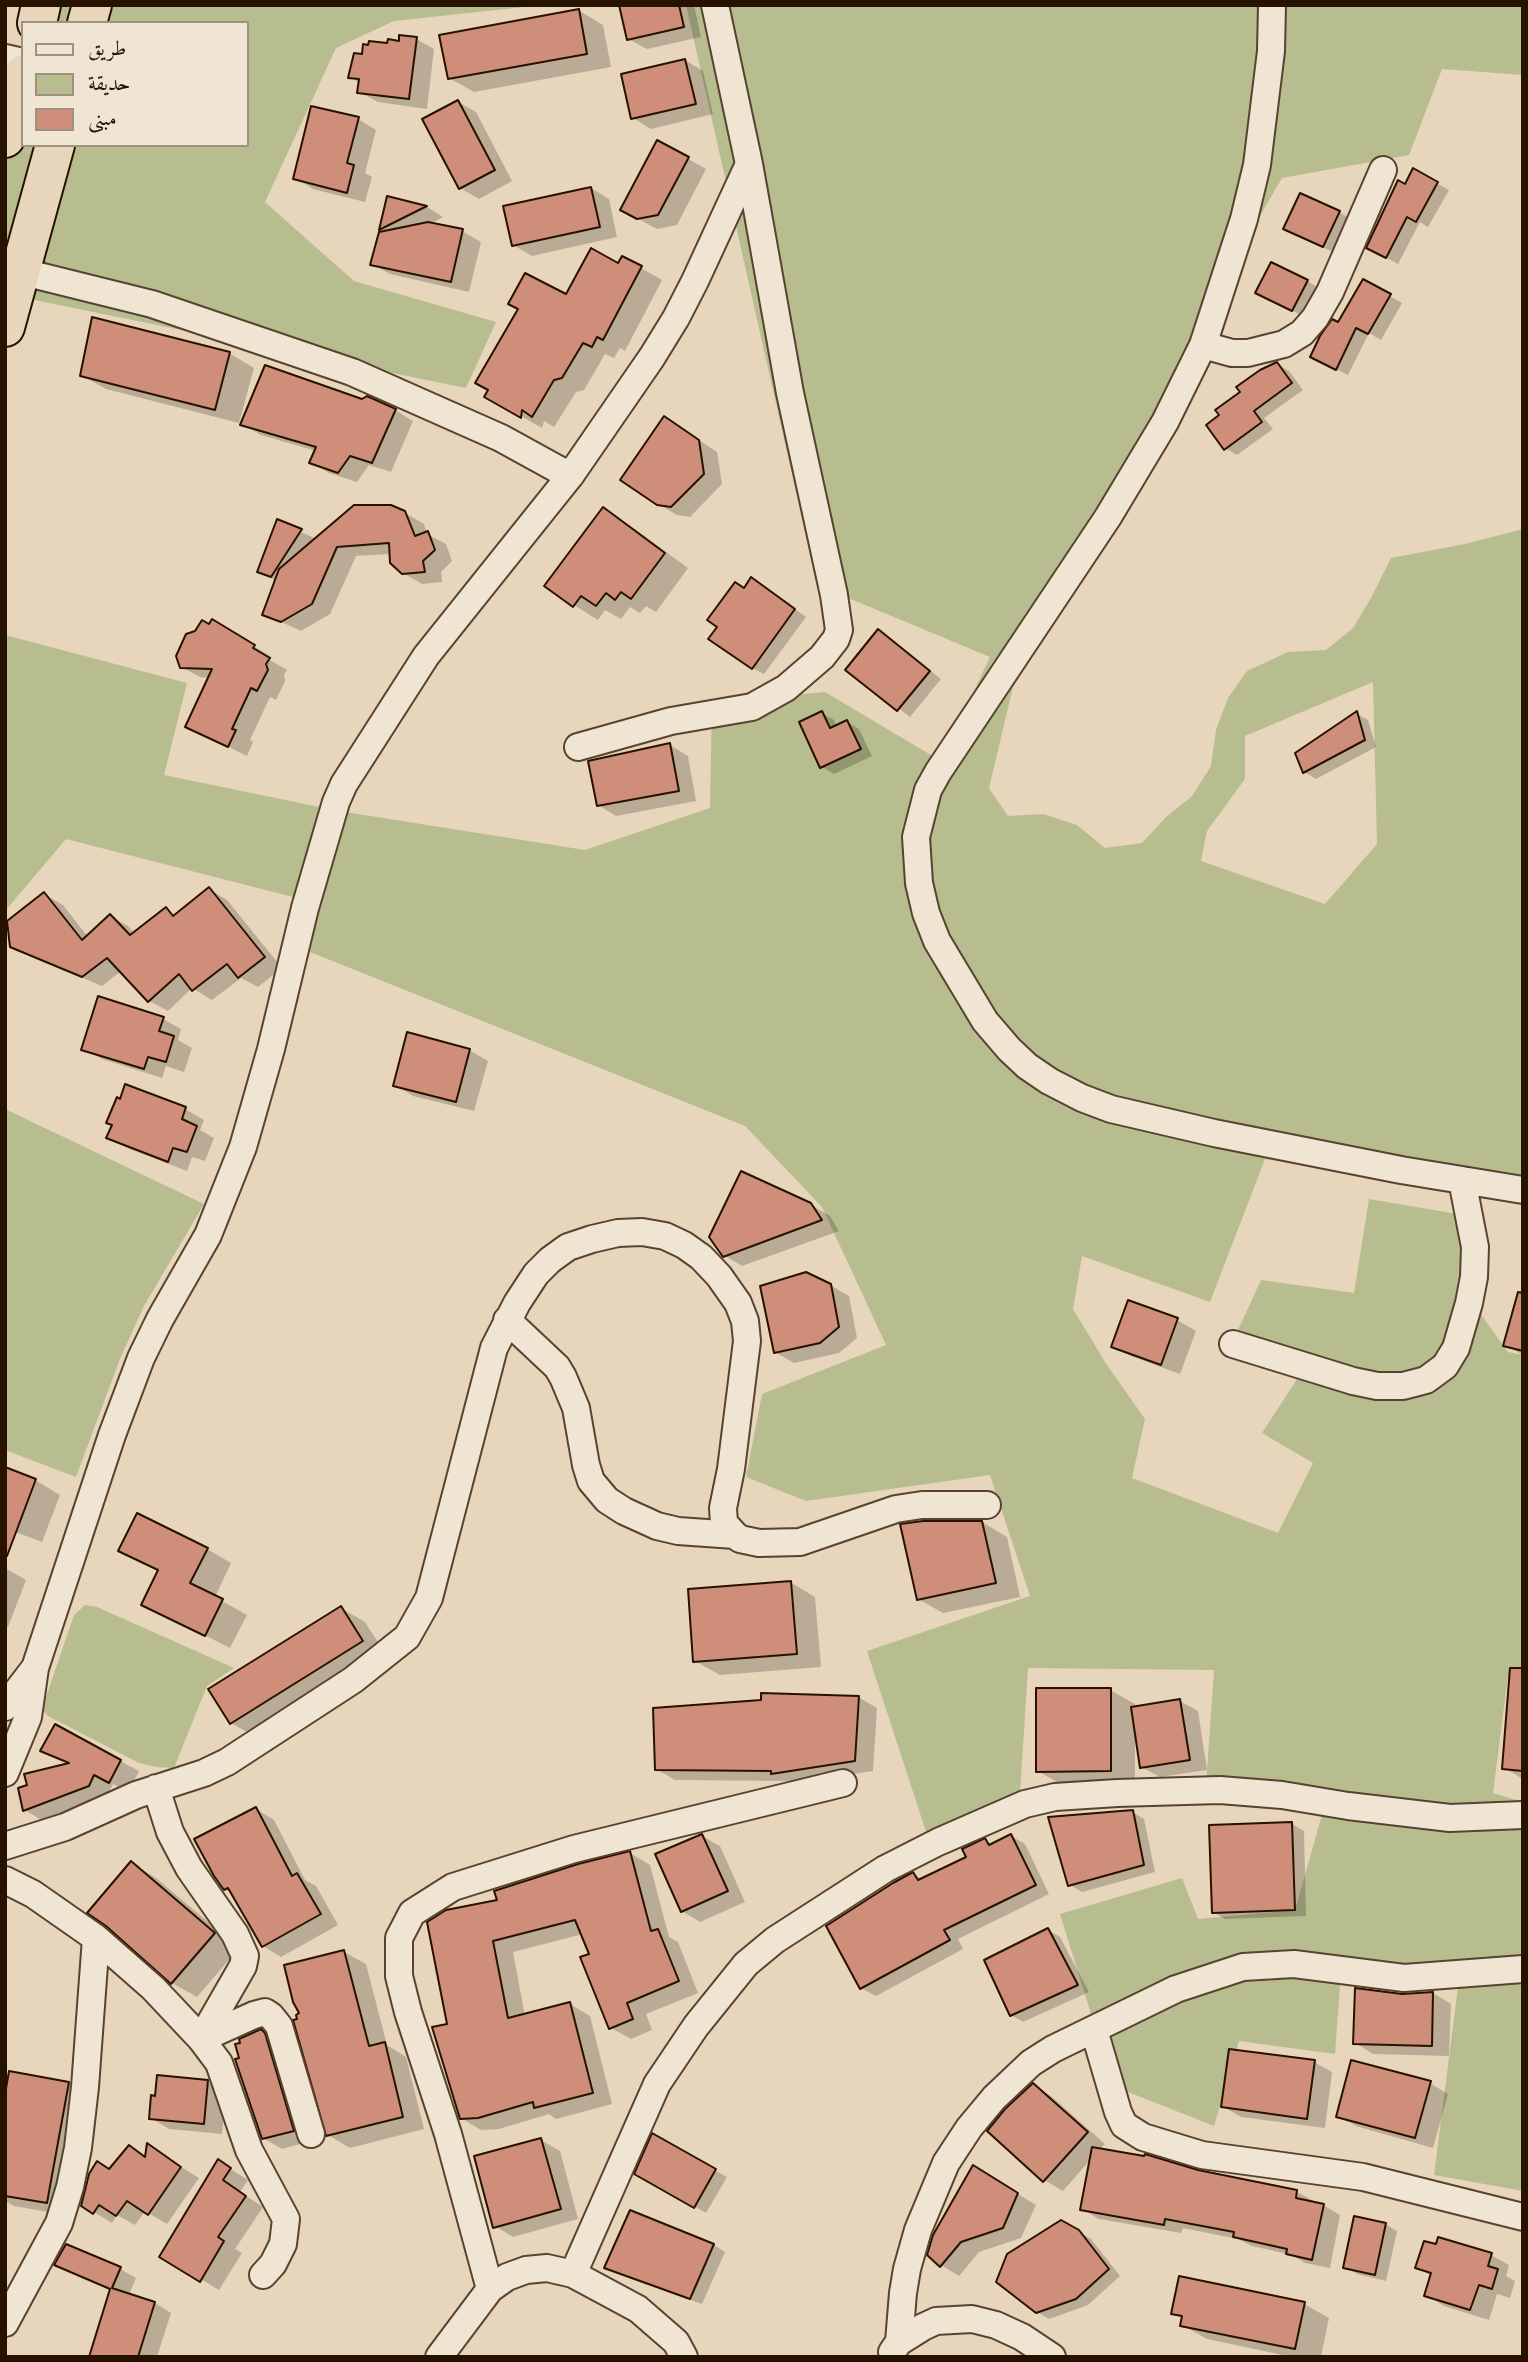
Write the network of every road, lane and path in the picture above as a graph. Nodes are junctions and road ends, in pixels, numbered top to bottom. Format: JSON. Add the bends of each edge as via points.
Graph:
{"nodes":[{"id":1,"x":715,"y":5,"type":"edge"},
{"id":2,"x":1272,"y":5,"type":"edge"},
{"id":3,"x":21,"y":82,"type":"edge"},
{"id":4,"x":5,"y":138,"type":"edge"},
{"id":5,"x":54,"y":147,"type":"edge"},
{"id":6,"x":749,"y":163,"type":"junction"},
{"id":7,"x":1383,"y":170,"type":"dead end"},
{"id":8,"x":19,"y":271,"type":"junction"},
{"id":9,"x":5,"y":327,"type":"edge"},
{"id":10,"x":1203,"y":345,"type":"junction"},
{"id":11,"x":570,"y":477,"type":"junction"},
{"id":12,"x":578,"y":747,"type":"dead end"},
{"id":13,"x":1462,"y":1180,"type":"junction"},
{"id":14,"x":1523,"y":1190,"type":"edge"},
{"id":15,"x":507,"y":1320,"type":"junction"},
{"id":16,"x":1233,"y":1344,"type":"dead end"},
{"id":17,"x":987,"y":1505,"type":"dead end"},
{"id":18,"x":735,"y":1535,"type":"junction"},
{"id":19,"x":35,"y":1668,"type":"junction"},
{"id":20,"x":5,"y":1707,"type":"edge"},
{"id":21,"x":5,"y":1773,"type":"edge"},
{"id":22,"x":843,"y":1783,"type":"dead end"},
{"id":23,"x":156,"y":1788,"type":"junction"},
{"id":24,"x":1523,"y":1815,"type":"edge"},
{"id":25,"x":5,"y":1846,"type":"edge"},
{"id":26,"x":5,"y":1880,"type":"edge"},
{"id":27,"x":96,"y":1938,"type":"junction"},
{"id":28,"x":1523,"y":1969,"type":"edge"},
{"id":29,"x":1094,"y":2030,"type":"junction"},
{"id":30,"x":201,"y":2039,"type":"junction"},
{"id":31,"x":311,"y":2134,"type":"dead end"},
{"id":32,"x":1523,"y":2217,"type":"edge"},
{"id":33,"x":573,"y":2274,"type":"junction"},
{"id":34,"x":263,"y":2275,"type":"dead end"},
{"id":35,"x":490,"y":2289,"type":"junction"},
{"id":36,"x":5,"y":2323,"type":"edge"},
{"id":37,"x":894,"y":2350,"type":"edge"},
{"id":38,"x":439,"y":2357,"type":"edge"},
{"id":39,"x":684,"y":2357,"type":"edge"},
{"id":40,"x":1052,"y":2357,"type":"edge"}],
"edges":[{"from":1,"to":6,"type":"street"},
{"from":2,"to":10,"type":"street","via":[[1257,165]]},
{"from":3,"to":4,"type":"highway"},
{"from":5,"to":8,"type":"highway"},
{"from":6,"to":11,"type":"street","via":[[676,318]]},
{"from":6,"to":12,"type":"street","via":[[839,630],[822,657],[786,688],[752,707],[671,721]]},
{"from":7,"to":10,"type":"street","via":[[1331,292],[1303,333],[1284,344],[1248,353]]},
{"from":8,"to":9,"type":"highway"},
{"from":8,"to":11,"type":"street","via":[[152,304],[352,372],[501,438]]},
{"from":10,"to":13,"type":"street","via":[[1165,422],[1108,517],[928,790],[916,847],[926,913],[961,985],[1009,1049],[1049,1081],[1082,1098],[1214,1133]]},
{"from":11,"to":19,"type":"street","via":[[426,656],[344,784],[305,908],[243,1147],[208,1235],[141,1358]]},
{"from":13,"to":14,"type":"street"},
{"from":13,"to":16,"type":"street","via":[[1475,1247],[1474,1277],[1457,1348],[1445,1366],[1426,1380],[1377,1386]]},
{"from":15,"to":18,"type":"street","via":[[563,1377],[576,1408],[591,1481],[607,1500],[657,1526]]},
{"from":15,"to":18,"type":"street","via":[[550,1260],[592,1238],[642,1232],[665,1236],[701,1257],[730,1289],[747,1332],[723,1508],[724,1523]]},
{"from":15,"to":23,"type":"street","via":[[494,1348],[429,1598],[407,1637],[352,1680],[227,1762]]},
{"from":17,"to":18,"type":"street","via":[[896,1509],[800,1542],[759,1543]]},
{"from":19,"to":20,"type":"street"},
{"from":19,"to":21,"type":"street","via":[[28,1717]]},
{"from":22,"to":35,"type":"street","via":[[573,1849],[453,1887],[412,1913],[399,1938],[399,1976]]},
{"from":23,"to":25,"type":"street"},
{"from":23,"to":30,"type":"street","via":[[170,1832],[189,1868],[245,1956]]},
{"from":24,"to":33,"type":"street","via":[[1450,1818],[1220,1790],[1116,1793],[1025,1804],[937,1842],[885,1869],[746,1964],[696,2025],[657,2084]]},
{"from":26,"to":27,"type":"street"},
{"from":27,"to":30,"type":"street"},
{"from":27,"to":36,"type":"street","via":[[85,2087],[70,2187],[59,2223]]},
{"from":28,"to":29,"type":"street","via":[[1404,1978],[1294,1964],[1243,1967],[1176,1989]]},
{"from":29,"to":32,"type":"street","via":[[1118,2112],[1124,2124],[1143,2137],[1202,2155],[1363,2176]]},
{"from":29,"to":37,"type":"street","via":[[1052,2049],[1010,2081],[946,2163],[907,2269]]},
{"from":30,"to":31,"type":"street","via":[[254,2015],[265,2012],[271,2016],[279,2026]]},
{"from":30,"to":34,"type":"street","via":[[219,2063],[248,2150],[286,2219],[283,2244]]},
{"from":33,"to":35,"type":"street","via":[[526,2270]]},
{"from":33,"to":39,"type":"street","via":[[638,2309],[676,2342]]},
{"from":35,"to":38,"type":"street"},
{"from":37,"to":40,"type":"street","via":[[936,2321],[972,2319],[1022,2337]]}]}
